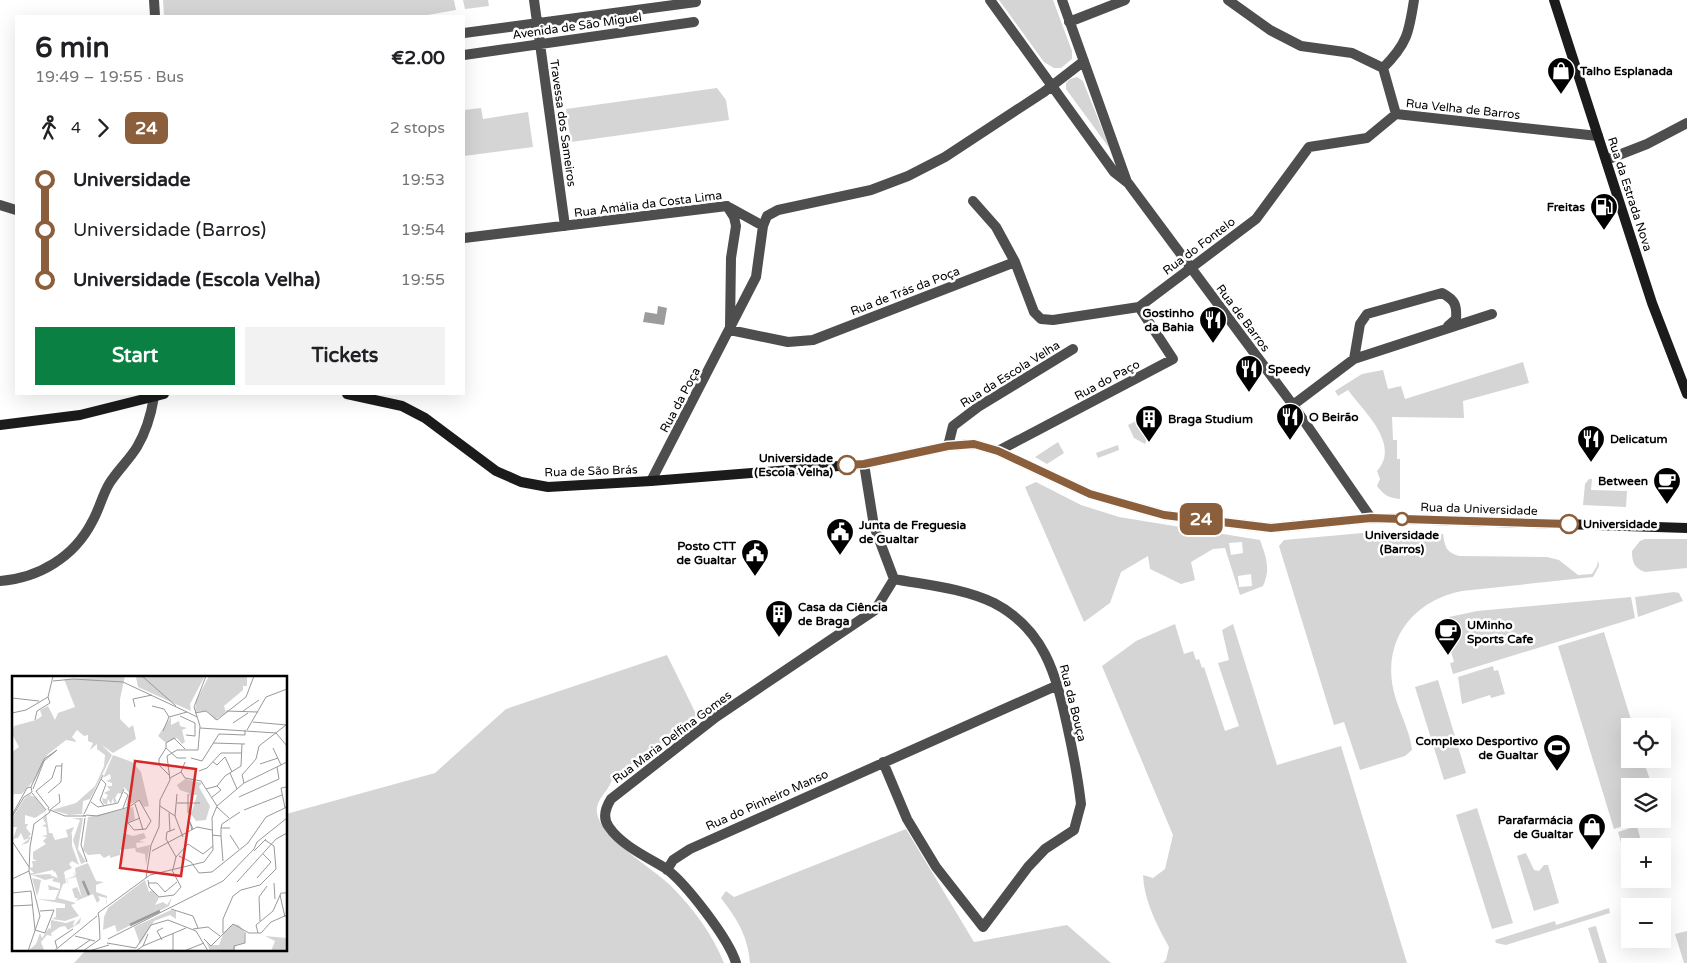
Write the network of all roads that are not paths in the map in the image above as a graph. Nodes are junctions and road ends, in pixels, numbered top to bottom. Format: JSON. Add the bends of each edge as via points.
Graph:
{"nodes":[{"id":1,"x":154,"y":0,"type":"edge"},
{"id":2,"x":534,"y":0,"type":"edge"},
{"id":3,"x":990,"y":0,"type":"edge"},
{"id":4,"x":1062,"y":0,"type":"edge"},
{"id":5,"x":1125,"y":0,"type":"edge"},
{"id":6,"x":1228,"y":0,"type":"edge"},
{"id":7,"x":1414,"y":0,"type":"edge"},
{"id":8,"x":1554,"y":0,"type":"edge"},
{"id":9,"x":696,"y":2,"type":"dead end"},
{"id":10,"x":155,"y":15,"type":"edge"},
{"id":11,"x":694,"y":22,"type":"dead end"},
{"id":12,"x":1069,"y":22,"type":"junction"},
{"id":13,"x":537,"y":23,"type":"junction"},
{"id":14,"x":465,"y":33,"type":"edge"},
{"id":15,"x":540,"y":44,"type":"junction"},
{"id":16,"x":465,"y":55,"type":"edge"},
{"id":17,"x":1084,"y":61,"type":"junction"},
{"id":18,"x":1383,"y":68,"type":"junction"},
{"id":19,"x":1050,"y":86,"type":"junction"},
{"id":20,"x":1396,"y":114,"type":"junction"},
{"id":21,"x":1687,"y":123,"type":"edge"},
{"id":22,"x":1598,"y":136,"type":"junction"},
{"id":23,"x":1606,"y":160,"type":"junction"},
{"id":24,"x":1128,"y":183,"type":"junction"},
{"id":25,"x":973,"y":201,"type":"dead end"},
{"id":26,"x":0,"y":205,"type":"edge"},
{"id":27,"x":727,"y":206,"type":"junction"},
{"id":28,"x":15,"y":210,"type":"edge"},
{"id":29,"x":565,"y":226,"type":"junction"},
{"id":30,"x":763,"y":226,"type":"junction"},
{"id":31,"x":465,"y":238,"type":"edge"},
{"id":32,"x":1015,"y":262,"type":"junction"},
{"id":33,"x":1190,"y":268,"type":"junction"},
{"id":34,"x":1139,"y":307,"type":"junction"},
{"id":35,"x":1492,"y":314,"type":"dead end"},
{"id":36,"x":1445,"y":329,"type":"junction"},
{"id":37,"x":730,"y":330,"type":"junction"},
{"id":38,"x":1074,"y":349,"type":"dead end"},
{"id":39,"x":1354,"y":359,"type":"junction"},
{"id":40,"x":1687,"y":394,"type":"edge"},
{"id":41,"x":352,"y":395,"type":"edge"},
{"id":42,"x":159,"y":396,"type":"edge"},
{"id":43,"x":1293,"y":405,"type":"junction"},
{"id":44,"x":0,"y":425,"type":"edge"},
{"id":45,"x":948,"y":446,"type":"junction"},
{"id":46,"x":998,"y":451,"type":"junction"},
{"id":47,"x":864,"y":464,"type":"junction"},
{"id":48,"x":651,"y":481,"type":"junction"},
{"id":49,"x":1371,"y":518,"type":"junction"},
{"id":50,"x":1687,"y":524,"type":"edge"},
{"id":51,"x":1664,"y":527,"type":"junction"},
{"id":52,"x":1687,"y":528,"type":"edge"},
{"id":53,"x":894,"y":579,"type":"junction"},
{"id":54,"x":0,"y":581,"type":"edge"},
{"id":55,"x":1058,"y":685,"type":"junction"},
{"id":56,"x":883,"y":762,"type":"junction"},
{"id":57,"x":667,"y":870,"type":"junction"},
{"id":58,"x":736,"y":963,"type":"edge"}],
"edges":[{"from":1,"to":10,"type":"street"},
{"from":2,"to":13,"type":"street","name":"Travessa dos Sameiros"},
{"from":3,"to":19,"type":"street"},
{"from":4,"to":12,"type":"street"},
{"from":5,"to":12,"type":"street"},
{"from":6,"to":18,"type":"street","via":[[1270,30],[1301,46],[1352,53]]},
{"from":7,"to":18,"type":"street","via":[[1409,31],[1400,51]]},
{"from":8,"to":22,"type":"street","name":"Rua da Estrada Nova"},
{"from":9,"to":13,"type":"street","name":"Avenida de São Miguel"},
{"from":11,"to":15,"type":"street","name":"Avenida de São Miguel"},
{"from":12,"to":17,"type":"street"},
{"from":13,"to":14,"type":"street","name":"Avenida de São Miguel"},
{"from":13,"to":15,"type":"street","name":"Travessa dos Sameiros"},
{"from":15,"to":16,"type":"street","name":"Avenida de São Miguel"},
{"from":15,"to":29,"type":"street","name":"Travessa dos Sameiros"},
{"from":17,"to":19,"type":"street"},
{"from":17,"to":24,"type":"street"},
{"from":18,"to":20,"type":"street","name":"Rua Velha de Barros"},
{"from":19,"to":24,"type":"street","via":[[1114,172]]},
{"from":19,"to":30,"type":"street","via":[[945,157],[908,176],[870,190],[778,210],[767,216]]},
{"from":20,"to":22,"type":"street","name":"Rua Velha de Barros"},
{"from":20,"to":33,"type":"street","name":"Rua do Fontelo","via":[[1367,138],[1309,147],[1256,219]]},
{"from":21,"to":23,"type":"street"},
{"from":22,"to":23,"type":"street","name":"Rua da Estrada Nova"},
{"from":23,"to":40,"type":"street","name":"Rua da Estrada Nova","via":[[1652,302]]},
{"from":24,"to":33,"type":"street","name":"Rua de Barros"},
{"from":25,"to":32,"type":"street","via":[[996,227]]},
{"from":26,"to":28,"type":"street"},
{"from":27,"to":29,"type":"street","name":"Rua Amália da Costa Lima"},
{"from":27,"to":30,"type":"street","name":"Rua Amália da Costa Lima"},
{"from":27,"to":37,"type":"street","name":"Rua da Poça","via":[[736,226],[731,258]]},
{"from":29,"to":31,"type":"street","name":"Rua Amália da Costa Lima"},
{"from":30,"to":37,"type":"street","name":"Rua da Poça","via":[[756,277]]},
{"from":32,"to":34,"type":"street","name":"Rua do Fontelo","via":[[1034,312],[1041,319]]},
{"from":32,"to":37,"type":"street","name":"Rua de Trás da Poça","via":[[813,340],[788,342]]},
{"from":33,"to":34,"type":"street","name":"Rua do Fontelo"},
{"from":33,"to":43,"type":"street","name":"Rua de Barros"},
{"from":34,"to":46,"type":"street","name":"Rua do Paço","via":[[1173,359]]},
{"from":35,"to":36,"type":"street"},
{"from":36,"to":39,"type":"street"},
{"from":36,"to":39,"type":"street","via":[[1456,319],[1456,305],[1452,298],[1442,293],[1367,314],[1360,324]]},
{"from":37,"to":48,"type":"street","name":"Rua da Poça"},
{"from":38,"to":45,"type":"street","name":"Rua da Escola Velha","via":[[978,407],[953,426]]},
{"from":39,"to":43,"type":"street"},
{"from":41,"to":48,"type":"street","name":"Rua de São Brás","via":[[402,406],[425,418],[496,471],[521,482],[548,487]]},
{"from":42,"to":44,"type":"street","via":[[80,414]]},
{"from":42,"to":54,"type":"street","via":[[137,447],[109,484],[92,523],[78,544],[44,569],[18,580]]},
{"from":43,"to":49,"type":"street","name":"Rua de Barros"},
{"from":45,"to":46,"type":"street","name":"Rua da Universidade","via":[[974,444]]},
{"from":45,"to":47,"type":"street","name":"Rua da Universidade"},
{"from":46,"to":49,"type":"street","name":"Rua da Universidade","via":[[1090,494],[1164,515],[1271,528]]},
{"from":47,"to":48,"type":"street","name":"Rua da Universidade"},
{"from":47,"to":53,"type":"street","via":[[874,526]]},
{"from":49,"to":51,"type":"street","name":"Rua da Universidade"},
{"from":50,"to":51,"type":"street","name":"Rua da Universidade"},
{"from":51,"to":52,"type":"street","name":"Rua da Universidade"},
{"from":53,"to":55,"type":"street","name":"Rua da Bouça","via":[[955,590],[993,602],[1018,618],[1048,658]]},
{"from":53,"to":57,"type":"street","name":"Rua Maria Delfina Gomes","via":[[876,610],[716,717],[611,798],[606,808],[608,827]]},
{"from":55,"to":56,"type":"street","name":"Rua do Pinheiro Manso"},
{"from":55,"to":56,"type":"street","name":"Rua da Bouça","via":[[1079,788],[1078,823],[1074,830],[1045,849],[1028,867],[982,927],[936,867],[907,818]]},
{"from":56,"to":57,"type":"street","name":"Rua do Pinheiro Manso","via":[[690,848],[673,860]]},
{"from":57,"to":58,"type":"street","name":"Rua Maria Delfina Gomes","via":[[711,918]]}]}
